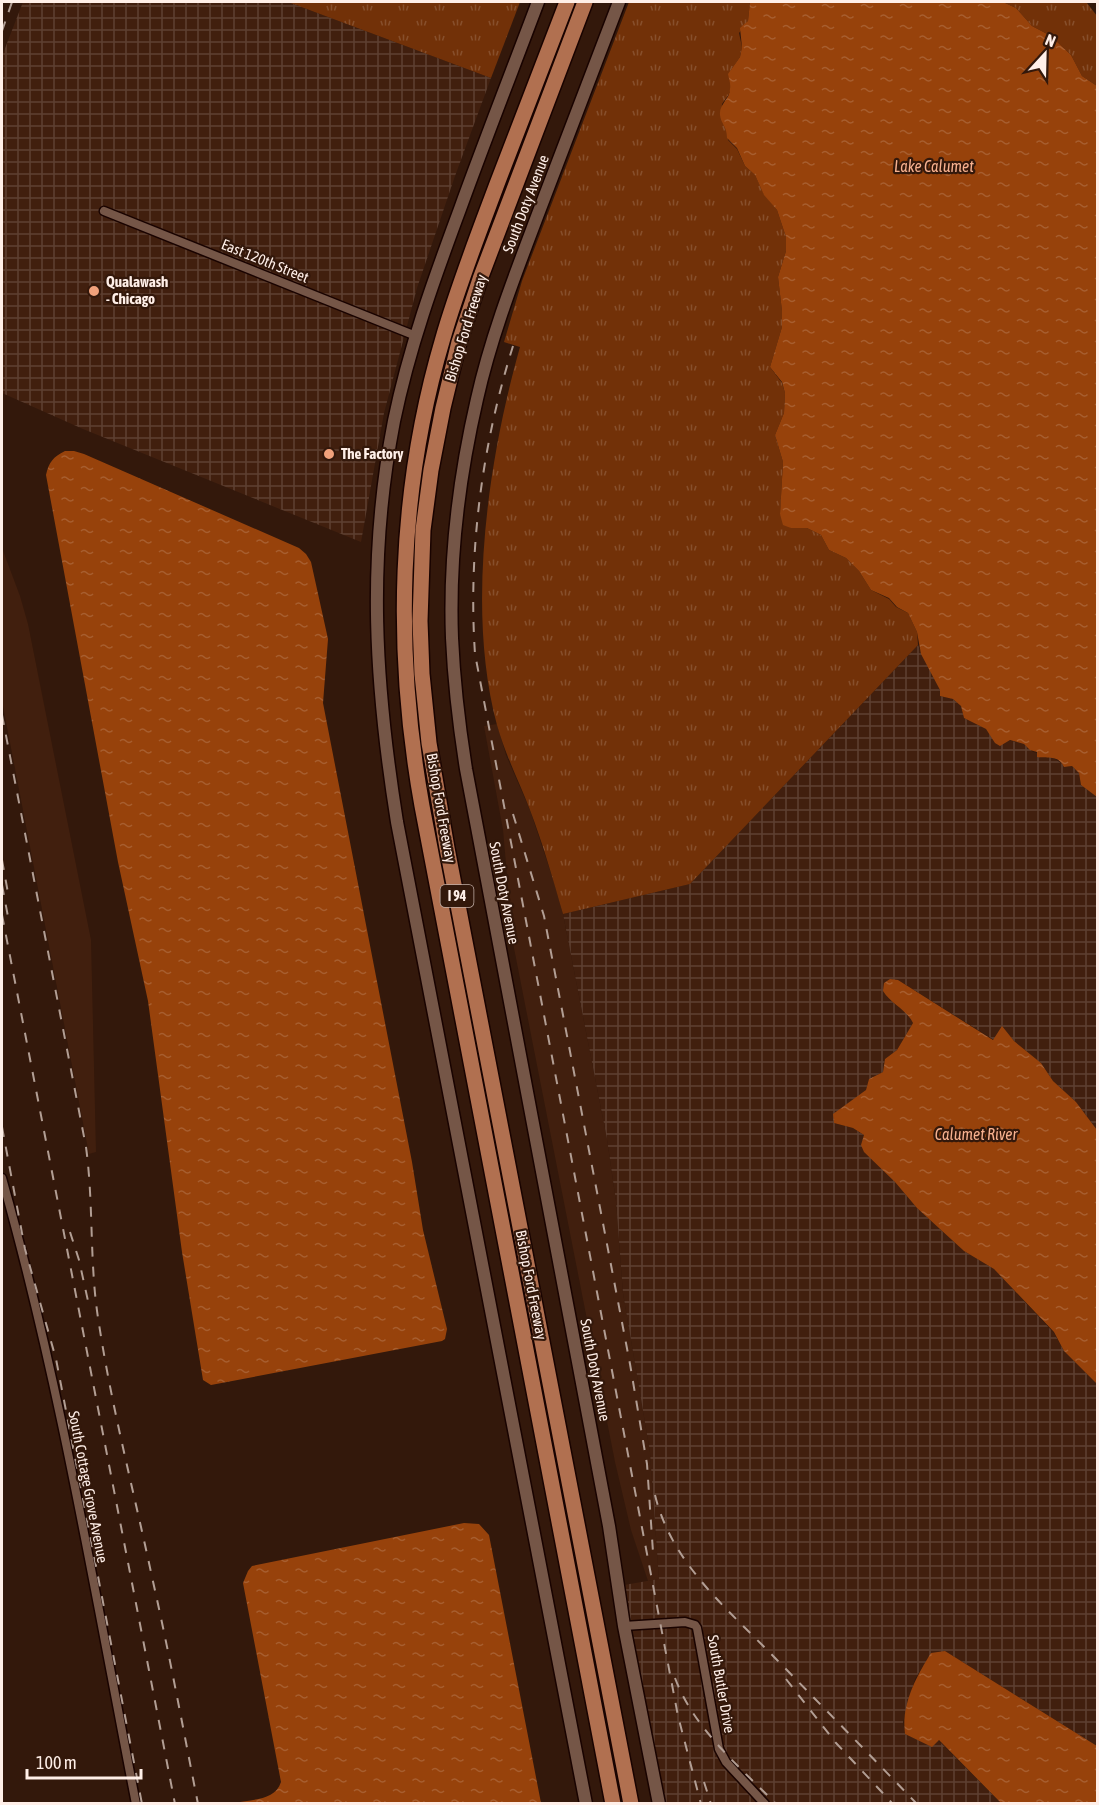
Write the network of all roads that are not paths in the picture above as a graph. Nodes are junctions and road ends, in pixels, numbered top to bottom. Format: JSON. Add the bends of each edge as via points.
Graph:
{"nodes":[{"id":1,"x":538,"y":2,"type":"edge"},
{"id":2,"x":567,"y":2,"type":"edge"},
{"id":3,"x":585,"y":2,"type":"edge"},
{"id":4,"x":619,"y":2,"type":"edge"},
{"id":5,"x":104,"y":211,"type":"dead end"},
{"id":6,"x":416,"y":336,"type":"junction"},
{"id":7,"x":2,"y":1178,"type":"edge"},
{"id":8,"x":624,"y":1626,"type":"junction"},
{"id":9,"x":136,"y":1803,"type":"edge"},
{"id":10,"x":586,"y":1803,"type":"edge"},
{"id":11,"x":613,"y":1803,"type":"edge"},
{"id":12,"x":631,"y":1803,"type":"edge"},
{"id":13,"x":659,"y":1803,"type":"edge"},
{"id":14,"x":765,"y":1803,"type":"edge"}],
"edges":[{"from":1,"to":6,"type":"street"},
{"from":2,"to":11,"type":"highway","name":"Bishop Ford Freeway","number":"I 94","via":[[464,273],[433,374],[407,525],[403,628],[415,768]]},
{"from":3,"to":12,"type":"highway","name":"Bishop Ford Freeway","number":"I 94","via":[[459,342],[431,470],[423,530],[420,621],[429,742],[445,836]]},
{"from":4,"to":8,"type":"street","name":"South Doty Avenue","via":[[519,264],[485,368],[459,501],[452,637],[466,769],[609,1526]]},
{"from":5,"to":6,"type":"street","name":"East 120th Street"},
{"from":6,"to":10,"type":"street","via":[[394,421],[379,540],[377,660],[385,743],[401,845]]},
{"from":7,"to":9,"type":"street","name":"South Cottage Grove Avenue","via":[[58,1401]]},
{"from":8,"to":13,"type":"street","name":"South Doty Avenue"},
{"from":8,"to":14,"type":"street","name":"South Butler Drive","via":[[685,1622],[697,1628],[719,1749],[726,1762]]}]}
